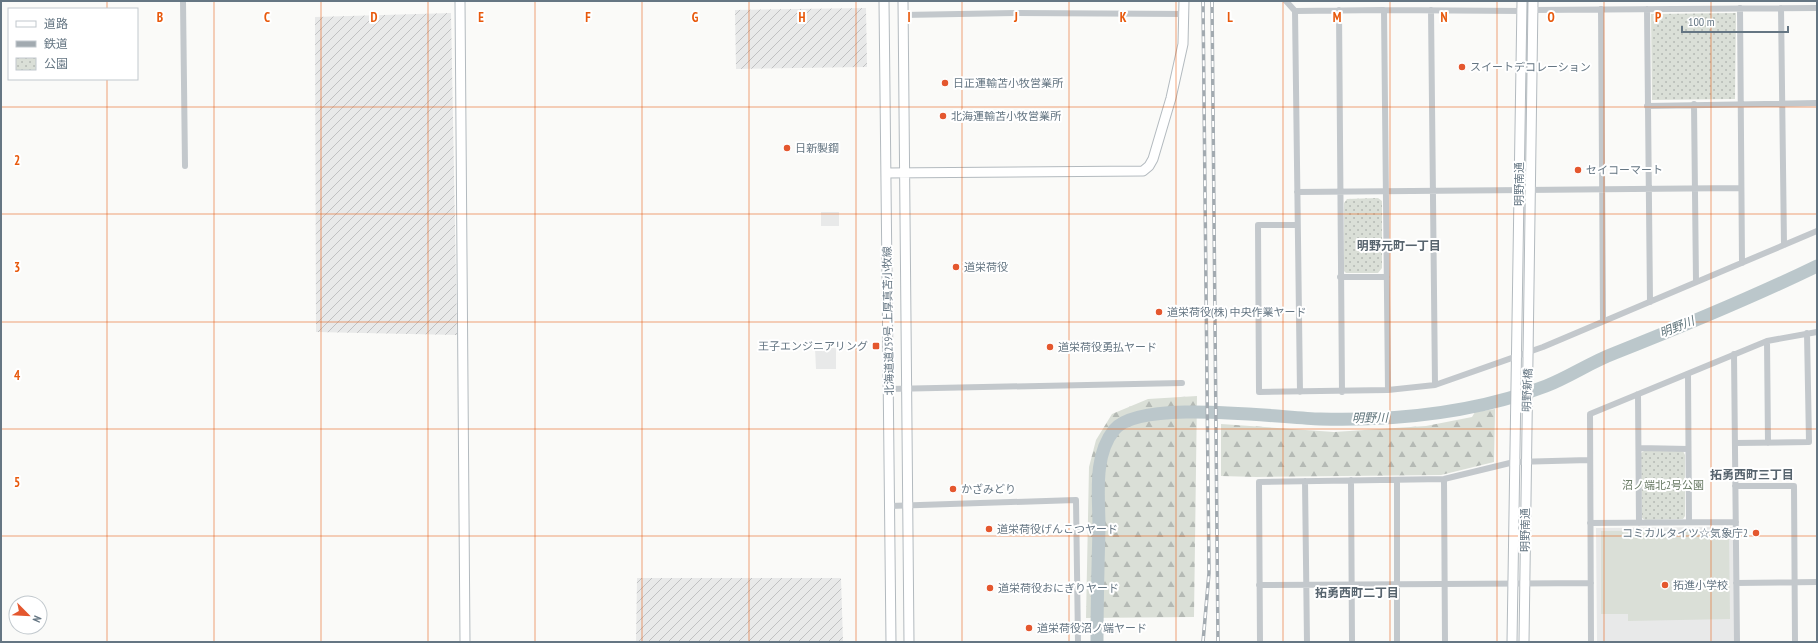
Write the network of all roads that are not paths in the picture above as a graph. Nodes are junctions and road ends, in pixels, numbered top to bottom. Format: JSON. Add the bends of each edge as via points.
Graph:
{"nodes":[{"id":1,"x":183,"y":1,"type":"edge"},
{"id":2,"x":460,"y":1,"type":"edge"},
{"id":3,"x":884,"y":1,"type":"edge"},
{"id":4,"x":903,"y":1,"type":"edge"},
{"id":5,"x":1184,"y":1,"type":"edge"},
{"id":6,"x":1286,"y":1,"type":"edge"},
{"id":7,"x":1522,"y":1,"type":"edge"},
{"id":8,"x":1533,"y":6,"type":"edge"},
{"id":9,"x":1740,"y":8,"type":"junction"},
{"id":10,"x":1781,"y":8,"type":"junction"},
{"id":11,"x":1817,"y":8,"type":"edge"},
{"id":12,"x":1601,"y":9,"type":"junction"},
{"id":13,"x":1647,"y":9,"type":"junction"},
{"id":14,"x":1339,"y":10,"type":"junction"},
{"id":15,"x":1384,"y":10,"type":"junction"},
{"id":16,"x":1431,"y":10,"type":"junction"},
{"id":17,"x":1295,"y":11,"type":"junction"},
{"id":18,"x":1522,"y":11,"type":"junction"},
{"id":19,"x":1184,"y":14,"type":"junction"},
{"id":20,"x":903,"y":15,"type":"junction"},
{"id":21,"x":1521,"y":75,"type":"junction"},
{"id":22,"x":1532,"y":75,"type":"junction"},
{"id":23,"x":1817,"y":103,"type":"edge"},
{"id":24,"x":1694,"y":104,"type":"junction"},
{"id":25,"x":1782,"y":104,"type":"junction"},
{"id":26,"x":1740,"y":105,"type":"junction"},
{"id":27,"x":1647,"y":106,"type":"junction"},
{"id":28,"x":185,"y":166,"type":"dead end"},
{"id":29,"x":886,"y":172,"type":"junction"},
{"id":30,"x":904,"y":172,"type":"junction"},
{"id":31,"x":1741,"y":188,"type":"junction"},
{"id":32,"x":1694,"y":189,"type":"junction"},
{"id":33,"x":1602,"y":190,"type":"junction"},
{"id":34,"x":1648,"y":190,"type":"junction"},
{"id":35,"x":1340,"y":191,"type":"junction"},
{"id":36,"x":1386,"y":191,"type":"junction"},
{"id":37,"x":1433,"y":191,"type":"junction"},
{"id":38,"x":1519,"y":191,"type":"junction"},
{"id":39,"x":1530,"y":191,"type":"junction"},
{"id":40,"x":1297,"y":192,"type":"junction"},
{"id":41,"x":1298,"y":225,"type":"junction"},
{"id":42,"x":1817,"y":231,"type":"edge"},
{"id":43,"x":1784,"y":245,"type":"junction"},
{"id":44,"x":1742,"y":263,"type":"junction"},
{"id":45,"x":1340,"y":277,"type":"junction"},
{"id":46,"x":1386,"y":277,"type":"junction"},
{"id":47,"x":1696,"y":282,"type":"junction"},
{"id":48,"x":1650,"y":302,"type":"junction"},
{"id":49,"x":1603,"y":321,"type":"junction"},
{"id":50,"x":1817,"y":332,"type":"edge"},
{"id":51,"x":1807,"y":334,"type":"junction"},
{"id":52,"x":1767,"y":341,"type":"junction"},
{"id":53,"x":1528,"y":352,"type":"junction"},
{"id":54,"x":1734,"y":354,"type":"junction"},
{"id":55,"x":1517,"y":356,"type":"junction"},
{"id":56,"x":1528,"y":362,"type":"joint"},
{"id":57,"x":1516,"y":367,"type":"joint"},
{"id":58,"x":1688,"y":374,"type":"junction"},
{"id":59,"x":1182,"y":383,"type":"dead end"},
{"id":60,"x":1435,"y":385,"type":"junction"},
{"id":61,"x":906,"y":388,"type":"junction"},
{"id":62,"x":889,"y":389,"type":"junction"},
{"id":63,"x":1388,"y":390,"type":"junction"},
{"id":64,"x":1300,"y":392,"type":"junction"},
{"id":65,"x":1342,"y":392,"type":"junction"},
{"id":66,"x":1638,"y":394,"type":"junction"},
{"id":67,"x":1526,"y":419,"type":"joint"},
{"id":68,"x":1515,"y":423,"type":"joint"},
{"id":69,"x":1735,"y":443,"type":"junction"},
{"id":70,"x":1768,"y":443,"type":"junction"},
{"id":71,"x":1639,"y":448,"type":"junction"},
{"id":72,"x":1688,"y":449,"type":"junction"},
{"id":73,"x":1590,"y":460,"type":"junction"},
{"id":74,"x":1514,"y":462,"type":"junction"},
{"id":75,"x":1526,"y":462,"type":"junction"},
{"id":76,"x":1444,"y":479,"type":"junction"},
{"id":77,"x":1351,"y":480,"type":"junction"},
{"id":78,"x":1397,"y":480,"type":"junction"},
{"id":79,"x":1305,"y":481,"type":"junction"},
{"id":80,"x":1735,"y":486,"type":"junction"},
{"id":81,"x":890,"y":506,"type":"junction"},
{"id":82,"x":908,"y":506,"type":"junction"},
{"id":83,"x":1689,"y":522,"type":"junction"},
{"id":84,"x":1736,"y":522,"type":"junction"},
{"id":85,"x":1590,"y":523,"type":"junction"},
{"id":86,"x":1639,"y":523,"type":"junction"},
{"id":87,"x":1794,"y":582,"type":"junction"},
{"id":88,"x":1817,"y":582,"type":"edge"},
{"id":89,"x":1512,"y":583,"type":"junction"},
{"id":90,"x":1525,"y":583,"type":"junction"},
{"id":91,"x":1591,"y":583,"type":"junction"},
{"id":92,"x":1736,"y":583,"type":"junction"},
{"id":93,"x":1397,"y":584,"type":"junction"},
{"id":94,"x":1444,"y":584,"type":"junction"},
{"id":95,"x":1259,"y":585,"type":"junction"},
{"id":96,"x":1306,"y":585,"type":"junction"},
{"id":97,"x":1352,"y":585,"type":"junction"},
{"id":98,"x":465,"y":642,"type":"edge"},
{"id":99,"x":891,"y":642,"type":"edge"},
{"id":100,"x":909,"y":642,"type":"edge"},
{"id":101,"x":1078,"y":642,"type":"edge"},
{"id":102,"x":1260,"y":642,"type":"edge"},
{"id":103,"x":1307,"y":642,"type":"edge"},
{"id":104,"x":1352,"y":642,"type":"edge"},
{"id":105,"x":1397,"y":642,"type":"edge"},
{"id":106,"x":1445,"y":642,"type":"edge"},
{"id":107,"x":1512,"y":642,"type":"edge"},
{"id":108,"x":1524,"y":642,"type":"edge"},
{"id":109,"x":1591,"y":642,"type":"edge"},
{"id":110,"x":1737,"y":642,"type":"edge"},
{"id":111,"x":1795,"y":642,"type":"edge"}],
"edges":[{"from":1,"to":28,"type":"street"},
{"from":2,"to":98,"type":"street"},
{"from":3,"to":29,"type":"street","name":"北海道道259号 上厚真苫小牧線"},
{"from":4,"to":20,"type":"street","name":"北海道道259号 上厚真苫小牧線"},
{"from":5,"to":19,"type":"street"},
{"from":6,"to":17,"type":"street"},
{"from":7,"to":18,"type":"street","name":"明野南通"},
{"from":8,"to":12,"type":"street"},
{"from":8,"to":22,"type":"street","name":"明野南通"},
{"from":9,"to":10,"type":"street"},
{"from":9,"to":13,"type":"street"},
{"from":9,"to":26,"type":"street"},
{"from":10,"to":11,"type":"street"},
{"from":10,"to":25,"type":"street"},
{"from":12,"to":13,"type":"street"},
{"from":12,"to":33,"type":"street"},
{"from":13,"to":27,"type":"street"},
{"from":14,"to":15,"type":"street"},
{"from":14,"to":17,"type":"street"},
{"from":14,"to":35,"type":"street"},
{"from":15,"to":16,"type":"street"},
{"from":15,"to":36,"type":"street"},
{"from":16,"to":18,"type":"street"},
{"from":16,"to":37,"type":"street"},
{"from":17,"to":40,"type":"street"},
{"from":18,"to":21,"type":"street","name":"明野南通"},
{"from":19,"to":20,"type":"street"},
{"from":19,"to":30,"type":"street","via":[[1183,44],[1171,98],[1153,159],[1143,171]]},
{"from":20,"to":30,"type":"street","name":"北海道道259号 上厚真苫小牧線"},
{"from":21,"to":22,"type":"street"},
{"from":21,"to":38,"type":"street","name":"明野南通"},
{"from":22,"to":39,"type":"street","name":"明野南通"},
{"from":23,"to":25,"type":"street"},
{"from":24,"to":26,"type":"street"},
{"from":24,"to":27,"type":"street"},
{"from":24,"to":32,"type":"street"},
{"from":25,"to":26,"type":"street"},
{"from":25,"to":43,"type":"street"},
{"from":26,"to":31,"type":"street"},
{"from":27,"to":34,"type":"street"},
{"from":29,"to":30,"type":"street"},
{"from":29,"to":62,"type":"street","name":"北海道道259号 上厚真苫小牧線"},
{"from":30,"to":61,"type":"street","name":"北海道道259号 上厚真苫小牧線"},
{"from":31,"to":32,"type":"street"},
{"from":31,"to":44,"type":"street"},
{"from":32,"to":34,"type":"street"},
{"from":32,"to":47,"type":"street"},
{"from":33,"to":34,"type":"street"},
{"from":33,"to":39,"type":"street"},
{"from":33,"to":49,"type":"street"},
{"from":34,"to":48,"type":"street"},
{"from":35,"to":36,"type":"street"},
{"from":35,"to":40,"type":"street"},
{"from":35,"to":45,"type":"street"},
{"from":36,"to":37,"type":"street"},
{"from":36,"to":46,"type":"street"},
{"from":37,"to":38,"type":"street"},
{"from":37,"to":60,"type":"street"},
{"from":38,"to":39,"type":"street"},
{"from":38,"to":55,"type":"street","name":"明野南通"},
{"from":39,"to":53,"type":"street","name":"明野南通"},
{"from":40,"to":41,"type":"street"},
{"from":41,"to":64,"type":"street"},
{"from":41,"to":64,"type":"street","via":[[1258,225],[1259,392]]},
{"from":42,"to":43,"type":"street"},
{"from":43,"to":44,"type":"street"},
{"from":44,"to":47,"type":"street"},
{"from":45,"to":46,"type":"street"},
{"from":45,"to":65,"type":"street"},
{"from":46,"to":63,"type":"street"},
{"from":47,"to":48,"type":"street"},
{"from":48,"to":49,"type":"street"},
{"from":49,"to":53,"type":"street"},
{"from":50,"to":51,"type":"street"},
{"from":51,"to":52,"type":"street"},
{"from":51,"to":70,"type":"street","via":[[1809,442]]},
{"from":52,"to":54,"type":"street"},
{"from":52,"to":70,"type":"street"},
{"from":53,"to":55,"type":"street"},
{"from":53,"to":56,"type":"street","name":"明野南通"},
{"from":54,"to":58,"type":"street"},
{"from":54,"to":69,"type":"street"},
{"from":55,"to":57,"type":"street","name":"明野南通"},
{"from":55,"to":60,"type":"street"},
{"from":56,"to":67,"type":"street","name":"明野新橋"},
{"from":57,"to":68,"type":"street","name":"明野新橋"},
{"from":58,"to":66,"type":"street"},
{"from":58,"to":72,"type":"street"},
{"from":59,"to":61,"type":"street"},
{"from":60,"to":63,"type":"street"},
{"from":61,"to":62,"type":"street"},
{"from":61,"to":82,"type":"street","name":"北海道道259号 上厚真苫小牧線"},
{"from":62,"to":81,"type":"street","name":"北海道道259号 上厚真苫小牧線"},
{"from":63,"to":65,"type":"street"},
{"from":64,"to":65,"type":"street"},
{"from":66,"to":71,"type":"street"},
{"from":66,"to":73,"type":"street","via":[[1590,414]]},
{"from":67,"to":75,"type":"street","name":"明野南通"},
{"from":68,"to":74,"type":"street","name":"明野南通"},
{"from":69,"to":70,"type":"street"},
{"from":69,"to":80,"type":"street"},
{"from":71,"to":72,"type":"street"},
{"from":71,"to":86,"type":"street"},
{"from":72,"to":83,"type":"street"},
{"from":73,"to":75,"type":"street"},
{"from":73,"to":85,"type":"street"},
{"from":74,"to":75,"type":"street"},
{"from":74,"to":76,"type":"street"},
{"from":74,"to":89,"type":"street","name":"明野南通"},
{"from":75,"to":90,"type":"street","name":"明野南通"},
{"from":76,"to":78,"type":"street"},
{"from":76,"to":94,"type":"street"},
{"from":77,"to":78,"type":"street"},
{"from":77,"to":79,"type":"street"},
{"from":77,"to":97,"type":"street"},
{"from":78,"to":93,"type":"street"},
{"from":79,"to":95,"type":"street","via":[[1259,482]]},
{"from":79,"to":96,"type":"street"},
{"from":80,"to":84,"type":"street"},
{"from":80,"to":87,"type":"street","via":[[1794,486]]},
{"from":81,"to":82,"type":"street"},
{"from":81,"to":99,"type":"street","name":"北海道道259号 上厚真苫小牧線"},
{"from":82,"to":100,"type":"street","name":"北海道道259号 上厚真苫小牧線"},
{"from":82,"to":101,"type":"street","via":[[1076,500]]},
{"from":83,"to":84,"type":"street"},
{"from":83,"to":86,"type":"street"},
{"from":84,"to":92,"type":"street"},
{"from":85,"to":86,"type":"street"},
{"from":85,"to":91,"type":"street"},
{"from":87,"to":88,"type":"street"},
{"from":87,"to":92,"type":"street"},
{"from":87,"to":111,"type":"street"},
{"from":89,"to":90,"type":"street"},
{"from":89,"to":94,"type":"street"},
{"from":89,"to":107,"type":"street","name":"明野南通"},
{"from":90,"to":91,"type":"street"},
{"from":90,"to":108,"type":"street","name":"明野南通"},
{"from":91,"to":109,"type":"street"},
{"from":92,"to":110,"type":"street"},
{"from":93,"to":94,"type":"street"},
{"from":93,"to":97,"type":"street"},
{"from":93,"to":105,"type":"street"},
{"from":94,"to":106,"type":"street"},
{"from":95,"to":96,"type":"street"},
{"from":95,"to":102,"type":"street"},
{"from":96,"to":97,"type":"street"},
{"from":96,"to":103,"type":"street"},
{"from":97,"to":104,"type":"street"}]}
